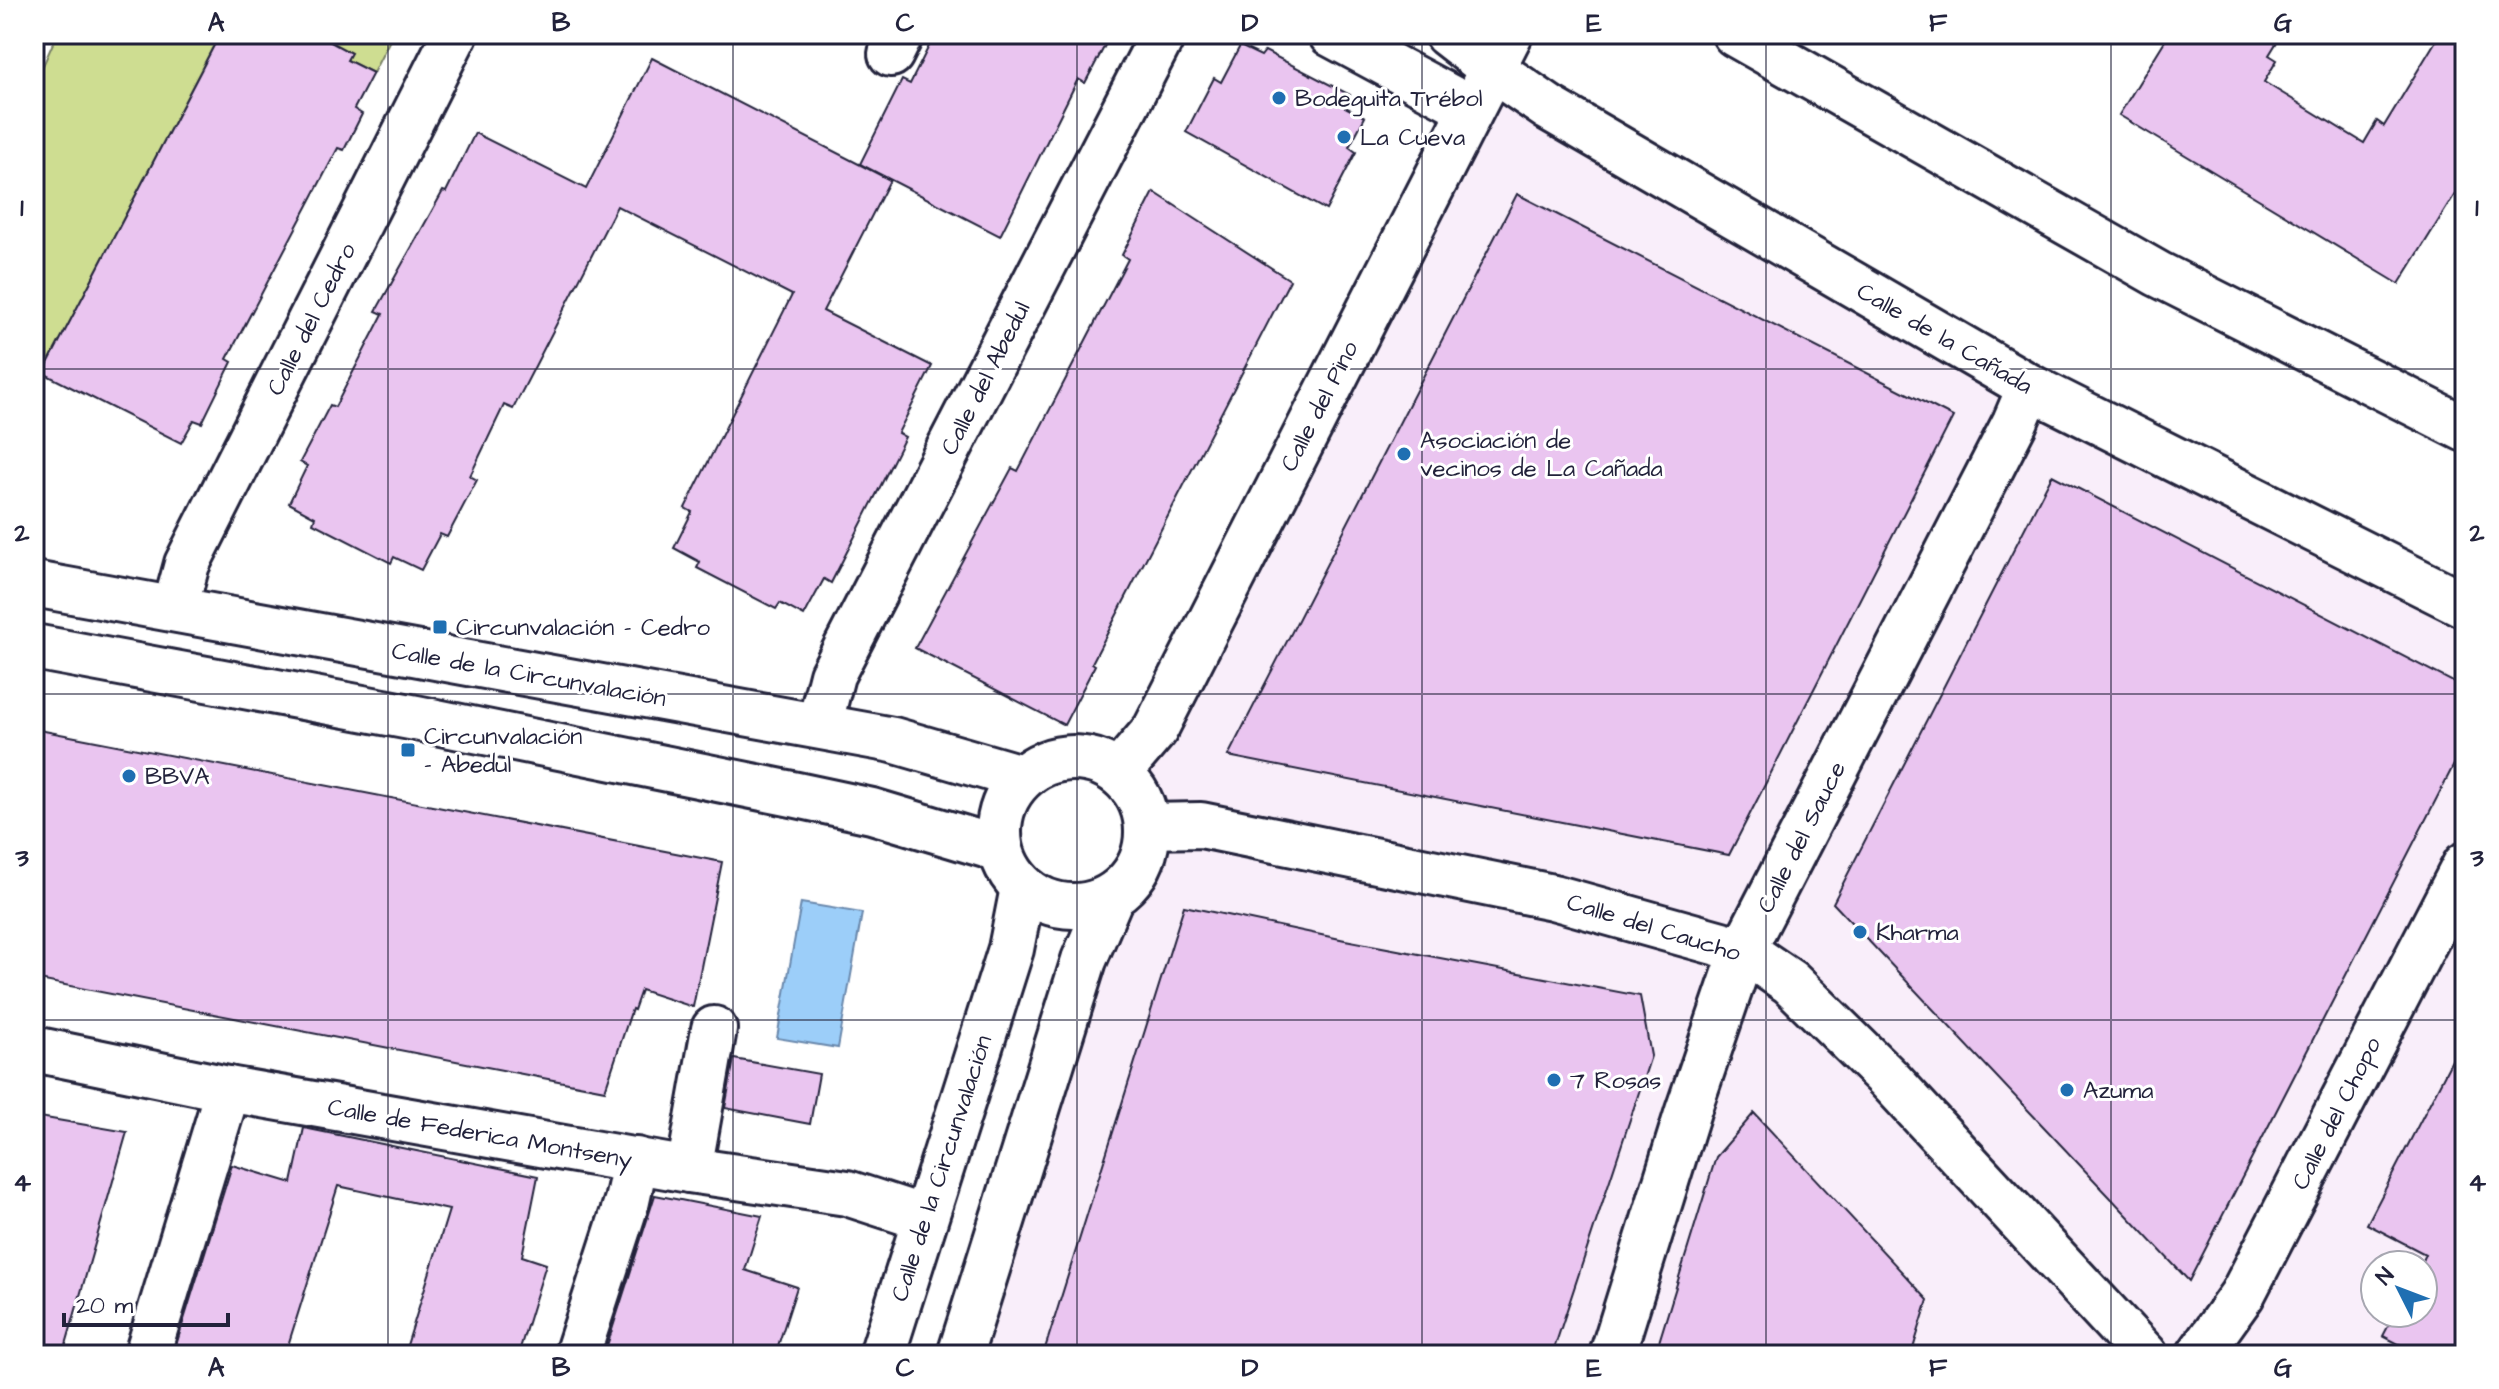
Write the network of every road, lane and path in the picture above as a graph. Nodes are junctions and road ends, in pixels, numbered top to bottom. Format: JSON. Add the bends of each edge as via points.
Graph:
{"nodes":[{"id":1,"x":455,"y":34,"type":"edge"},
{"id":2,"x":1163,"y":34,"type":"edge"},
{"id":3,"x":1331,"y":34,"type":"edge"},
{"id":4,"x":1447,"y":34,"type":"edge"},
{"id":5,"x":1735,"y":34,"type":"edge"},
{"id":6,"x":1501,"y":52,"type":"edge"},
{"id":7,"x":1471,"y":109,"type":"junction"},
{"id":8,"x":2030,"y":387,"type":"junction"},
{"id":9,"x":2462,"y":421,"type":"edge"},
{"id":10,"x":34,"y":584,"type":"edge"},
{"id":11,"x":2465,"y":605,"type":"edge"},
{"id":12,"x":175,"y":608,"type":"junction"},
{"id":13,"x":34,"y":647,"type":"edge"},
{"id":14,"x":819,"y":726,"type":"junction"},
{"id":15,"x":1119,"y":772,"type":"junction"},
{"id":16,"x":1021,"y":777,"type":"junction"},
{"id":17,"x":1148,"y":826,"type":"junction"},
{"id":18,"x":999,"y":849,"type":"junction"},
{"id":19,"x":2465,"y":865,"type":"edge"},
{"id":20,"x":1023,"y":888,"type":"junction"},
{"id":21,"x":1111,"y":897,"type":"junction"},
{"id":22,"x":1743,"y":950,"type":"junction"},
{"id":23,"x":714,"y":1029,"type":"dead end"},
{"id":24,"x":34,"y":1049,"type":"edge"},
{"id":25,"x":228,"y":1089,"type":"junction"},
{"id":26,"x":636,"y":1160,"type":"junction"},
{"id":27,"x":689,"y":1170,"type":"junction"},
{"id":28,"x":924,"y":1218,"type":"junction"},
{"id":29,"x":147,"y":1355,"type":"edge"},
{"id":30,"x":577,"y":1355,"type":"edge"},
{"id":31,"x":882,"y":1355,"type":"edge"},
{"id":32,"x":960,"y":1355,"type":"edge"},
{"id":33,"x":1612,"y":1355,"type":"edge"},
{"id":34,"x":2145,"y":1355,"type":"edge"},
{"id":35,"x":2199,"y":1355,"type":"edge"}],
"edges":[{"from":1,"to":12,"type":"street","name":"Calle del Cedro","via":[[187,564]]},
{"from":2,"to":14,"type":"street","name":"Calle del Abedul","via":[[832,675]]},
{"from":3,"to":7,"type":"street"},
{"from":4,"to":6,"type":"street","name":"Calle de la Cañada"},
{"from":5,"to":9,"type":"street","via":[[2158,274]]},
{"from":6,"to":7,"type":"street","name":"Calle del Pino"},
{"from":6,"to":8,"type":"street","name":"Calle de la Cañada","via":[[1549,108]]},
{"from":7,"to":15,"type":"street","name":"Calle del Pino","via":[[1155,730]]},
{"from":8,"to":11,"type":"street","name":"Calle de la Cañada"},
{"from":8,"to":22,"type":"street","name":"Calle del Sauce"},
{"from":10,"to":12,"type":"street","name":"Calle de la Circunvalación"},
{"from":12,"to":14,"type":"street","name":"Calle de la Circunvalación"},
{"from":13,"to":18,"type":"street","via":[[782,792],[872,811]]},
{"from":14,"to":16,"type":"street","name":"Calle de la Circunvalación","via":[[893,740]]},
{"from":15,"to":16,"type":"street","via":[[1087,758],[1052,759]]},
{"from":15,"to":17,"type":"street","via":[[1138,794]]},
{"from":16,"to":18,"type":"street","via":[[1000,811]]},
{"from":17,"to":21,"type":"street","via":[[1146,850],[1135,874]]},
{"from":17,"to":22,"type":"street","name":"Calle del Caucho","via":[[1201,825],[1507,887]]},
{"from":18,"to":20,"type":"street"},
{"from":19,"to":35,"type":"street","name":"Calle del Chopo","via":[[2242,1295]]},
{"from":20,"to":21,"type":"street","via":[[1051,904],[1082,906]]},
{"from":20,"to":28,"type":"street","name":"Calle de la Circunvalación","via":[[1011,949]]},
{"from":21,"to":32,"type":"street","via":[[1084,960]]},
{"from":22,"to":33,"type":"street","name":"Calle del Sauce"},
{"from":22,"to":34,"type":"street","name":"Calle del Caucho","via":[[1790,982],[1888,1078]]},
{"from":23,"to":27,"type":"street"},
{"from":24,"to":25,"type":"street","name":"Calle de Federica Montseny"},
{"from":25,"to":26,"type":"street","name":"Calle de Federica Montseny"},
{"from":25,"to":29,"type":"street"},
{"from":26,"to":27,"type":"street","name":"Calle de Federica Montseny"},
{"from":26,"to":30,"type":"street"},
{"from":27,"to":28,"type":"street","name":"Calle de Federica Montseny","via":[[847,1193]]},
{"from":28,"to":31,"type":"street","name":"Calle de la Circunvalación"}]}
